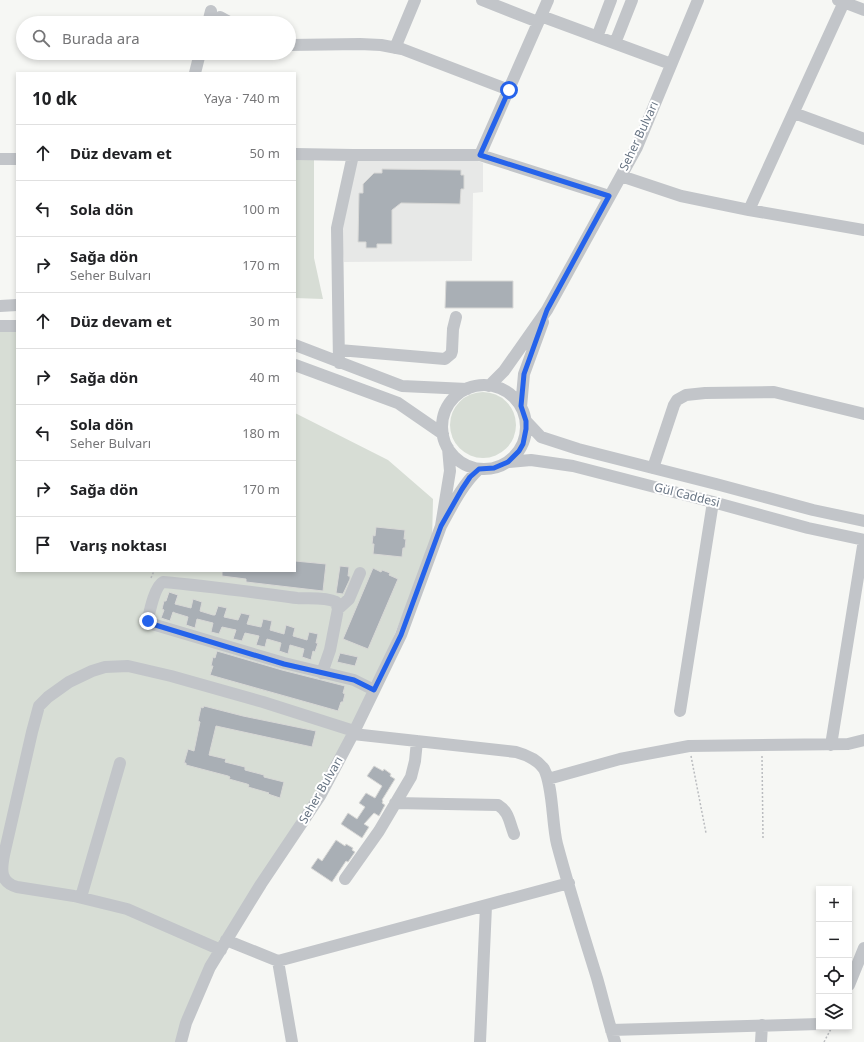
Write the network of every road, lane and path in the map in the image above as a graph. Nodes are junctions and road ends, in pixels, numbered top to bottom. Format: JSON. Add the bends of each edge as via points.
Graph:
{"nodes":[{"id":1,"x":415,"y":0,"type":"edge"},
{"id":2,"x":482,"y":0,"type":"edge"},
{"id":3,"x":548,"y":0,"type":"edge"},
{"id":4,"x":611,"y":0,"type":"edge"},
{"id":5,"x":632,"y":0,"type":"edge"},
{"id":6,"x":698,"y":0,"type":"edge"},
{"id":7,"x":841,"y":1,"type":"edge"},
{"id":8,"x":864,"y":10,"type":"edge"},
{"id":9,"x":540,"y":19,"type":"junction"},
{"id":10,"x":597,"y":36,"type":"junction"},
{"id":11,"x":615,"y":43,"type":"junction"},
{"id":12,"x":296,"y":45,"type":"edge"},
{"id":13,"x":395,"y":48,"type":"junction"},
{"id":14,"x":198,"y":60,"type":"edge"},
{"id":15,"x":671,"y":64,"type":"junction"},
{"id":16,"x":195,"y":72,"type":"edge"},
{"id":17,"x":509,"y":90,"type":"junction"},
{"id":18,"x":794,"y":113,"type":"junction"},
{"id":19,"x":864,"y":139,"type":"edge"},
{"id":20,"x":296,"y":154,"type":"edge"},
{"id":21,"x":353,"y":155,"type":"junction"},
{"id":22,"x":480,"y":155,"type":"junction"},
{"id":23,"x":0,"y":159,"type":"edge"},
{"id":24,"x":16,"y":159,"type":"edge"},
{"id":25,"x":621,"y":176,"type":"junction"},
{"id":26,"x":609,"y":196,"type":"junction"},
{"id":27,"x":749,"y":210,"type":"junction"},
{"id":28,"x":864,"y":230,"type":"edge"},
{"id":29,"x":16,"y":305,"type":"edge"},
{"id":30,"x":0,"y":306,"type":"edge"},
{"id":31,"x":547,"y":310,"type":"junction"},
{"id":32,"x":456,"y":317,"type":"dead end"},
{"id":33,"x":0,"y":326,"type":"edge"},
{"id":34,"x":16,"y":326,"type":"edge"},
{"id":35,"x":296,"y":345,"type":"edge"},
{"id":36,"x":339,"y":350,"type":"junction"},
{"id":37,"x":339,"y":363,"type":"junction"},
{"id":38,"x":296,"y":366,"type":"edge"},
{"id":39,"x":489,"y":386,"type":"junction"},
{"id":40,"x":467,"y":389,"type":"junction"},
{"id":41,"x":521,"y":406,"type":"junction"},
{"id":42,"x":864,"y":414,"type":"edge"},
{"id":43,"x":526,"y":421,"type":"junction"},
{"id":44,"x":443,"y":434,"type":"junction"},
{"id":45,"x":448,"y":448,"type":"junction"},
{"id":46,"x":508,"y":462,"type":"junction"},
{"id":47,"x":653,"y":468,"type":"junction"},
{"id":48,"x":479,"y":469,"type":"junction"},
{"id":49,"x":713,"y":502,"type":"junction"},
{"id":50,"x":864,"y":521,"type":"edge"},
{"id":51,"x":441,"y":526,"type":"junction"},
{"id":52,"x":864,"y":540,"type":"edge"},
{"id":53,"x":360,"y":573,"type":"dead end"},
{"id":54,"x":338,"y":609,"type":"junction"},
{"id":55,"x":322,"y":673,"type":"junction"},
{"id":56,"x":374,"y":690,"type":"junction"},
{"id":57,"x":680,"y":711,"type":"dead end"},
{"id":58,"x":353,"y":733,"type":"junction"},
{"id":59,"x":864,"y":740,"type":"edge"},
{"id":60,"x":417,"y":741,"type":"junction"},
{"id":61,"x":762,"y":745,"type":"junction"},
{"id":62,"x":831,"y":745,"type":"junction"},
{"id":63,"x":689,"y":746,"type":"junction"},
{"id":64,"x":120,"y":763,"type":"dead end"},
{"id":65,"x":548,"y":779,"type":"junction"},
{"id":66,"x":395,"y":803,"type":"junction"},
{"id":67,"x":706,"y":833,"type":"dead end"},
{"id":68,"x":514,"y":834,"type":"dead end"},
{"id":69,"x":763,"y":838,"type":"dead end"},
{"id":70,"x":345,"y":879,"type":"dead end"},
{"id":71,"x":569,"y":883,"type":"junction"},
{"id":72,"x":81,"y":898,"type":"junction"},
{"id":73,"x":486,"y":906,"type":"junction"},
{"id":74,"x":224,"y":945,"type":"junction"},
{"id":75,"x":864,"y":948,"type":"edge"},
{"id":76,"x":278,"y":961,"type":"junction"},
{"id":77,"x":852,"y":978,"type":"edge"},
{"id":78,"x":816,"y":1024,"type":"edge"},
{"id":79,"x":762,"y":1026,"type":"junction"},
{"id":80,"x":611,"y":1030,"type":"junction"},
{"id":81,"x":830,"y":1030,"type":"edge"},
{"id":82,"x":181,"y":1042,"type":"edge"},
{"id":83,"x":292,"y":1042,"type":"edge"},
{"id":84,"x":480,"y":1042,"type":"edge"},
{"id":85,"x":616,"y":1042,"type":"edge"},
{"id":86,"x":761,"y":1042,"type":"edge"},
{"id":87,"x":824,"y":1042,"type":"edge"}],
"edges":[{"from":1,"to":13,"type":"street"},
{"from":2,"to":9,"type":"street"},
{"from":3,"to":9,"type":"street"},
{"from":4,"to":10,"type":"street"},
{"from":5,"to":11,"type":"street"},
{"from":6,"to":15,"type":"street","name":"Seher Bulvarı"},
{"from":7,"to":8,"type":"street"},
{"from":7,"to":18,"type":"street"},
{"from":9,"to":10,"type":"street"},
{"from":9,"to":17,"type":"street"},
{"from":10,"to":11,"type":"street"},
{"from":11,"to":15,"type":"street"},
{"from":12,"to":13,"type":"street","via":[[360,44]]},
{"from":13,"to":17,"type":"street","via":[[420,55]]},
{"from":14,"to":16,"type":"street"},
{"from":15,"to":25,"type":"street","name":"Seher Bulvarı","via":[[637,147]]},
{"from":17,"to":22,"type":"street"},
{"from":18,"to":19,"type":"street"},
{"from":18,"to":27,"type":"street"},
{"from":20,"to":21,"type":"street"},
{"from":21,"to":22,"type":"street"},
{"from":21,"to":36,"type":"street","via":[[337,228]]},
{"from":22,"to":26,"type":"street"},
{"from":23,"to":24,"type":"street"},
{"from":25,"to":26,"type":"street","name":"Seher Bulvarı"},
{"from":25,"to":27,"type":"street","via":[[681,196]]},
{"from":26,"to":31,"type":"street","name":"Seher Bulvarı"},
{"from":27,"to":28,"type":"street"},
{"from":29,"to":30,"type":"street"},
{"from":31,"to":39,"type":"street","name":"Seher Bulvarı","via":[[504,371]]},
{"from":31,"to":41,"type":"street","name":"Seher Bulvarı","via":[[524,374]]},
{"from":32,"to":36,"type":"street","via":[[451,354],[445,359]]},
{"from":33,"to":34,"type":"street"},
{"from":35,"to":37,"type":"street"},
{"from":36,"to":37,"type":"street"},
{"from":37,"to":40,"type":"street","via":[[402,386]]},
{"from":38,"to":44,"type":"street","via":[[398,403]]},
{"from":39,"to":40,"type":"street"},
{"from":39,"to":41,"type":"street","via":[[511,395]]},
{"from":40,"to":44,"type":"street","via":[[454,398],[445,411]]},
{"from":41,"to":43,"type":"street"},
{"from":42,"to":47,"type":"street","via":[[774,392],[686,395],[674,404]]},
{"from":43,"to":46,"type":"street","via":[[523,444]]},
{"from":43,"to":47,"type":"street","name":"Gül Caddesi","via":[[541,437]]},
{"from":44,"to":45,"type":"street"},
{"from":45,"to":48,"type":"street","via":[[458,460],[471,468]]},
{"from":45,"to":51,"type":"street","name":"Seher Bulvarı","via":[[450,471]]},
{"from":46,"to":48,"type":"street","via":[[494,468]]},
{"from":46,"to":49,"type":"street","name":"Gül Caddesi","via":[[531,460],[573,466]]},
{"from":47,"to":50,"type":"street","name":"Gül Caddesi"},
{"from":48,"to":51,"type":"street","name":"Seher Bulvarı","via":[[462,489]]},
{"from":49,"to":52,"type":"street","name":"Gül Caddesi","via":[[808,528]]},
{"from":49,"to":57,"type":"street"},
{"from":51,"to":56,"type":"street","name":"Seher Bulvarı","via":[[401,635]]},
{"from":52,"to":62,"type":"street"},
{"from":53,"to":54,"type":"street","via":[[349,600]]},
{"from":54,"to":55,"type":"street","via":[[330,650]]},
{"from":54,"to":55,"type":"street","via":[[336,602],[327,600],[163,582],[159,585],[150,611],[148,621],[152,624]]},
{"from":55,"to":56,"type":"street","via":[[354,680]]},
{"from":56,"to":58,"type":"street","name":"Seher Bulvarı"},
{"from":58,"to":60,"type":"street"},
{"from":58,"to":72,"type":"street","via":[[256,700],[128,666],[105,667],[69,682],[39,706],[2,868],[3,875],[10,884]]},
{"from":58,"to":74,"type":"street","name":"Seher Bulvarı","via":[[320,796]]},
{"from":59,"to":62,"type":"street"},
{"from":60,"to":65,"type":"street","via":[[527,755],[540,765]]},
{"from":60,"to":66,"type":"street","via":[[411,777]]},
{"from":61,"to":62,"type":"street"},
{"from":61,"to":63,"type":"street"},
{"from":61,"to":69,"type":"path"},
{"from":63,"to":65,"type":"street","via":[[620,759]]},
{"from":63,"to":67,"type":"path"},
{"from":64,"to":72,"type":"street"},
{"from":65,"to":71,"type":"street","via":[[557,842]]},
{"from":66,"to":68,"type":"street","via":[[498,805],[505,810]]},
{"from":66,"to":70,"type":"street"},
{"from":71,"to":73,"type":"street"},
{"from":71,"to":80,"type":"street"},
{"from":72,"to":74,"type":"street","via":[[127,909]]},
{"from":73,"to":76,"type":"street"},
{"from":73,"to":84,"type":"street"},
{"from":74,"to":76,"type":"street"},
{"from":74,"to":82,"type":"street","name":"Seher Bulvarı","via":[[210,967],[186,1023]]},
{"from":75,"to":77,"type":"street"},
{"from":76,"to":83,"type":"street"},
{"from":78,"to":79,"type":"street"},
{"from":79,"to":80,"type":"street"},
{"from":79,"to":86,"type":"street"},
{"from":80,"to":85,"type":"street"},
{"from":81,"to":87,"type":"path"}]}
